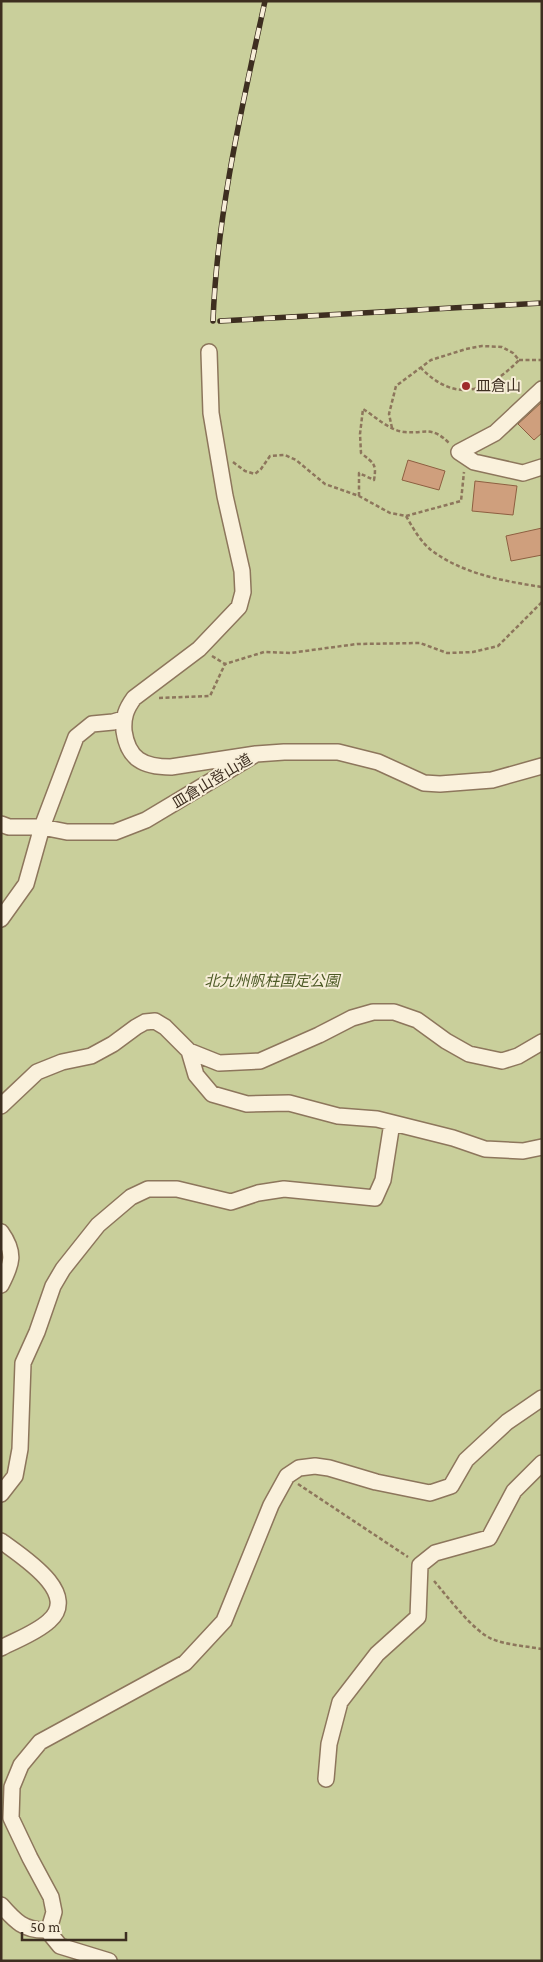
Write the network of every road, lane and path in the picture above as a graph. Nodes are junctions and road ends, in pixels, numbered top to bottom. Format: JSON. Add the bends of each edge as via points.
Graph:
{"nodes":[{"id":1,"x":209,"y":352,"type":"dead end"},
{"id":2,"x":519,"y":360,"type":"junction"},
{"id":3,"x":542,"y":360,"type":"edge"},
{"id":4,"x":421,"y":368,"type":"junction"},
{"id":5,"x":542,"y":389,"type":"edge"},
{"id":6,"x":392,"y":428,"type":"junction"},
{"id":7,"x":218,"y":451,"type":"junction"},
{"id":8,"x":458,"y":452,"type":"junction"},
{"id":9,"x":542,"y":467,"type":"edge"},
{"id":10,"x":359,"y":496,"type":"junction"},
{"id":11,"x":406,"y":516,"type":"junction"},
{"id":12,"x":542,"y":587,"type":"edge"},
{"id":13,"x":542,"y":602,"type":"edge"},
{"id":14,"x":199,"y":649,"type":"junction"},
{"id":15,"x":225,"y":664,"type":"junction"},
{"id":16,"x":134,"y":698,"type":"junction"},
{"id":17,"x":123,"y":719,"type":"junction"},
{"id":18,"x":256,"y":754,"type":"junction"},
{"id":19,"x":542,"y":766,"type":"edge"},
{"id":20,"x":1,"y":824,"type":"edge"},
{"id":21,"x":42,"y":826,"type":"junction"},
{"id":22,"x":1,"y":919,"type":"edge"},
{"id":23,"x":542,"y":1042,"type":"edge"},
{"id":24,"x":189,"y":1051,"type":"junction"},
{"id":25,"x":1,"y":1106,"type":"edge"},
{"id":26,"x":392,"y":1123,"type":"junction"},
{"id":27,"x":542,"y":1147,"type":"edge"},
{"id":28,"x":1,"y":1232,"type":"edge"},
{"id":29,"x":1,"y":1285,"type":"edge"},
{"id":30,"x":542,"y":1398,"type":"edge"},
{"id":31,"x":542,"y":1463,"type":"edge"},
{"id":32,"x":1,"y":1494,"type":"edge"},
{"id":33,"x":1,"y":1541,"type":"edge"},
{"id":34,"x":1,"y":1648,"type":"edge"},
{"id":35,"x":326,"y":1779,"type":"dead end"},
{"id":36,"x":1,"y":1905,"type":"edge"},
{"id":37,"x":47,"y":1930,"type":"junction"},
{"id":38,"x":109,"y":1961,"type":"edge"}],
"edges":[{"from":1,"to":7,"type":"street","via":[[212,413]]},
{"from":2,"to":3,"type":"path"},
{"from":2,"to":4,"type":"path","via":[[513,352],[502,347],[482,346],[431,360]]},
{"from":2,"to":4,"type":"path","via":[[492,383],[480,389],[463,391],[432,379]]},
{"from":4,"to":6,"type":"path","via":[[396,386],[390,414]]},
{"from":5,"to":8,"type":"street","via":[[495,433]]},
{"from":6,"to":8,"type":"path","via":[[405,432],[438,433]]},
{"from":6,"to":10,"type":"path","via":[[363,409],[361,454],[374,463],[376,470],[374,480],[358,473]]},
{"from":7,"to":10,"type":"path","via":[[255,474],[270,456],[285,455],[326,484]]},
{"from":7,"to":14,"type":"street","via":[[242,570],[243,592],[239,607]]},
{"from":8,"to":9,"type":"street","via":[[474,462],[522,473]]},
{"from":8,"to":11,"type":"path","via":[[464,468],[461,501]]},
{"from":10,"to":11,"type":"path","via":[[390,513]]},
{"from":11,"to":12,"type":"path","via":[[430,550],[461,568]]},
{"from":13,"to":15,"type":"path","via":[[498,646],[472,652],[447,654],[420,643],[357,644],[290,654],[264,652]]},
{"from":14,"to":15,"type":"path"},
{"from":14,"to":16,"type":"street"},
{"from":15,"to":16,"type":"path","via":[[210,696]]},
{"from":16,"to":17,"type":"street"},
{"from":17,"to":18,"type":"street","via":[[126,745],[132,755],[159,767]]},
{"from":17,"to":21,"type":"street","via":[[92,724],[76,737]]},
{"from":18,"to":19,"type":"street","name":"皿倉山登山道","via":[[338,752],[378,762],[424,783],[440,784],[492,780]]},
{"from":18,"to":21,"type":"street","name":"皿倉山登山道","via":[[146,820],[115,832],[67,832]]},
{"from":20,"to":21,"type":"street","name":"皿倉山登山道"},
{"from":21,"to":22,"type":"street","via":[[26,884]]},
{"from":23,"to":24,"type":"street","via":[[502,1061],[469,1054],[417,1020],[394,1012],[373,1012],[352,1018],[260,1061],[219,1063]]},
{"from":24,"to":25,"type":"street","via":[[165,1027],[155,1021],[145,1022],[90,1056],[37,1072]]},
{"from":24,"to":26,"type":"street","via":[[196,1075],[212,1094],[247,1104],[289,1103],[338,1116]]},
{"from":26,"to":27,"type":"street","via":[[485,1149],[523,1151]]},
{"from":26,"to":32,"type":"street","via":[[383,1180],[375,1198],[284,1189],[231,1202],[177,1189],[148,1189],[131,1196],[98,1225],[53,1286],[23,1363],[20,1449],[15,1476]]},
{"from":28,"to":29,"type":"street","via":[[11,1248],[10,1268]]},
{"from":30,"to":37,"type":"street","via":[[507,1422],[466,1460],[451,1486],[430,1493],[315,1466],[299,1468],[287,1476],[271,1505],[224,1620],[186,1663],[40,1742],[21,1766],[12,1787],[11,1818],[52,1897],[54,1912]]},
{"from":31,"to":35,"type":"street","via":[[514,1492],[488,1538],[436,1554],[420,1566],[418,1617],[377,1654],[340,1702],[329,1744]]},
{"from":33,"to":34,"type":"street","via":[[37,1569],[53,1585],[59,1599],[55,1615],[48,1623]]},
{"from":36,"to":37,"type":"street","via":[[15,1921],[34,1931]]},
{"from":37,"to":38,"type":"street","via":[[60,1946]]}]}
